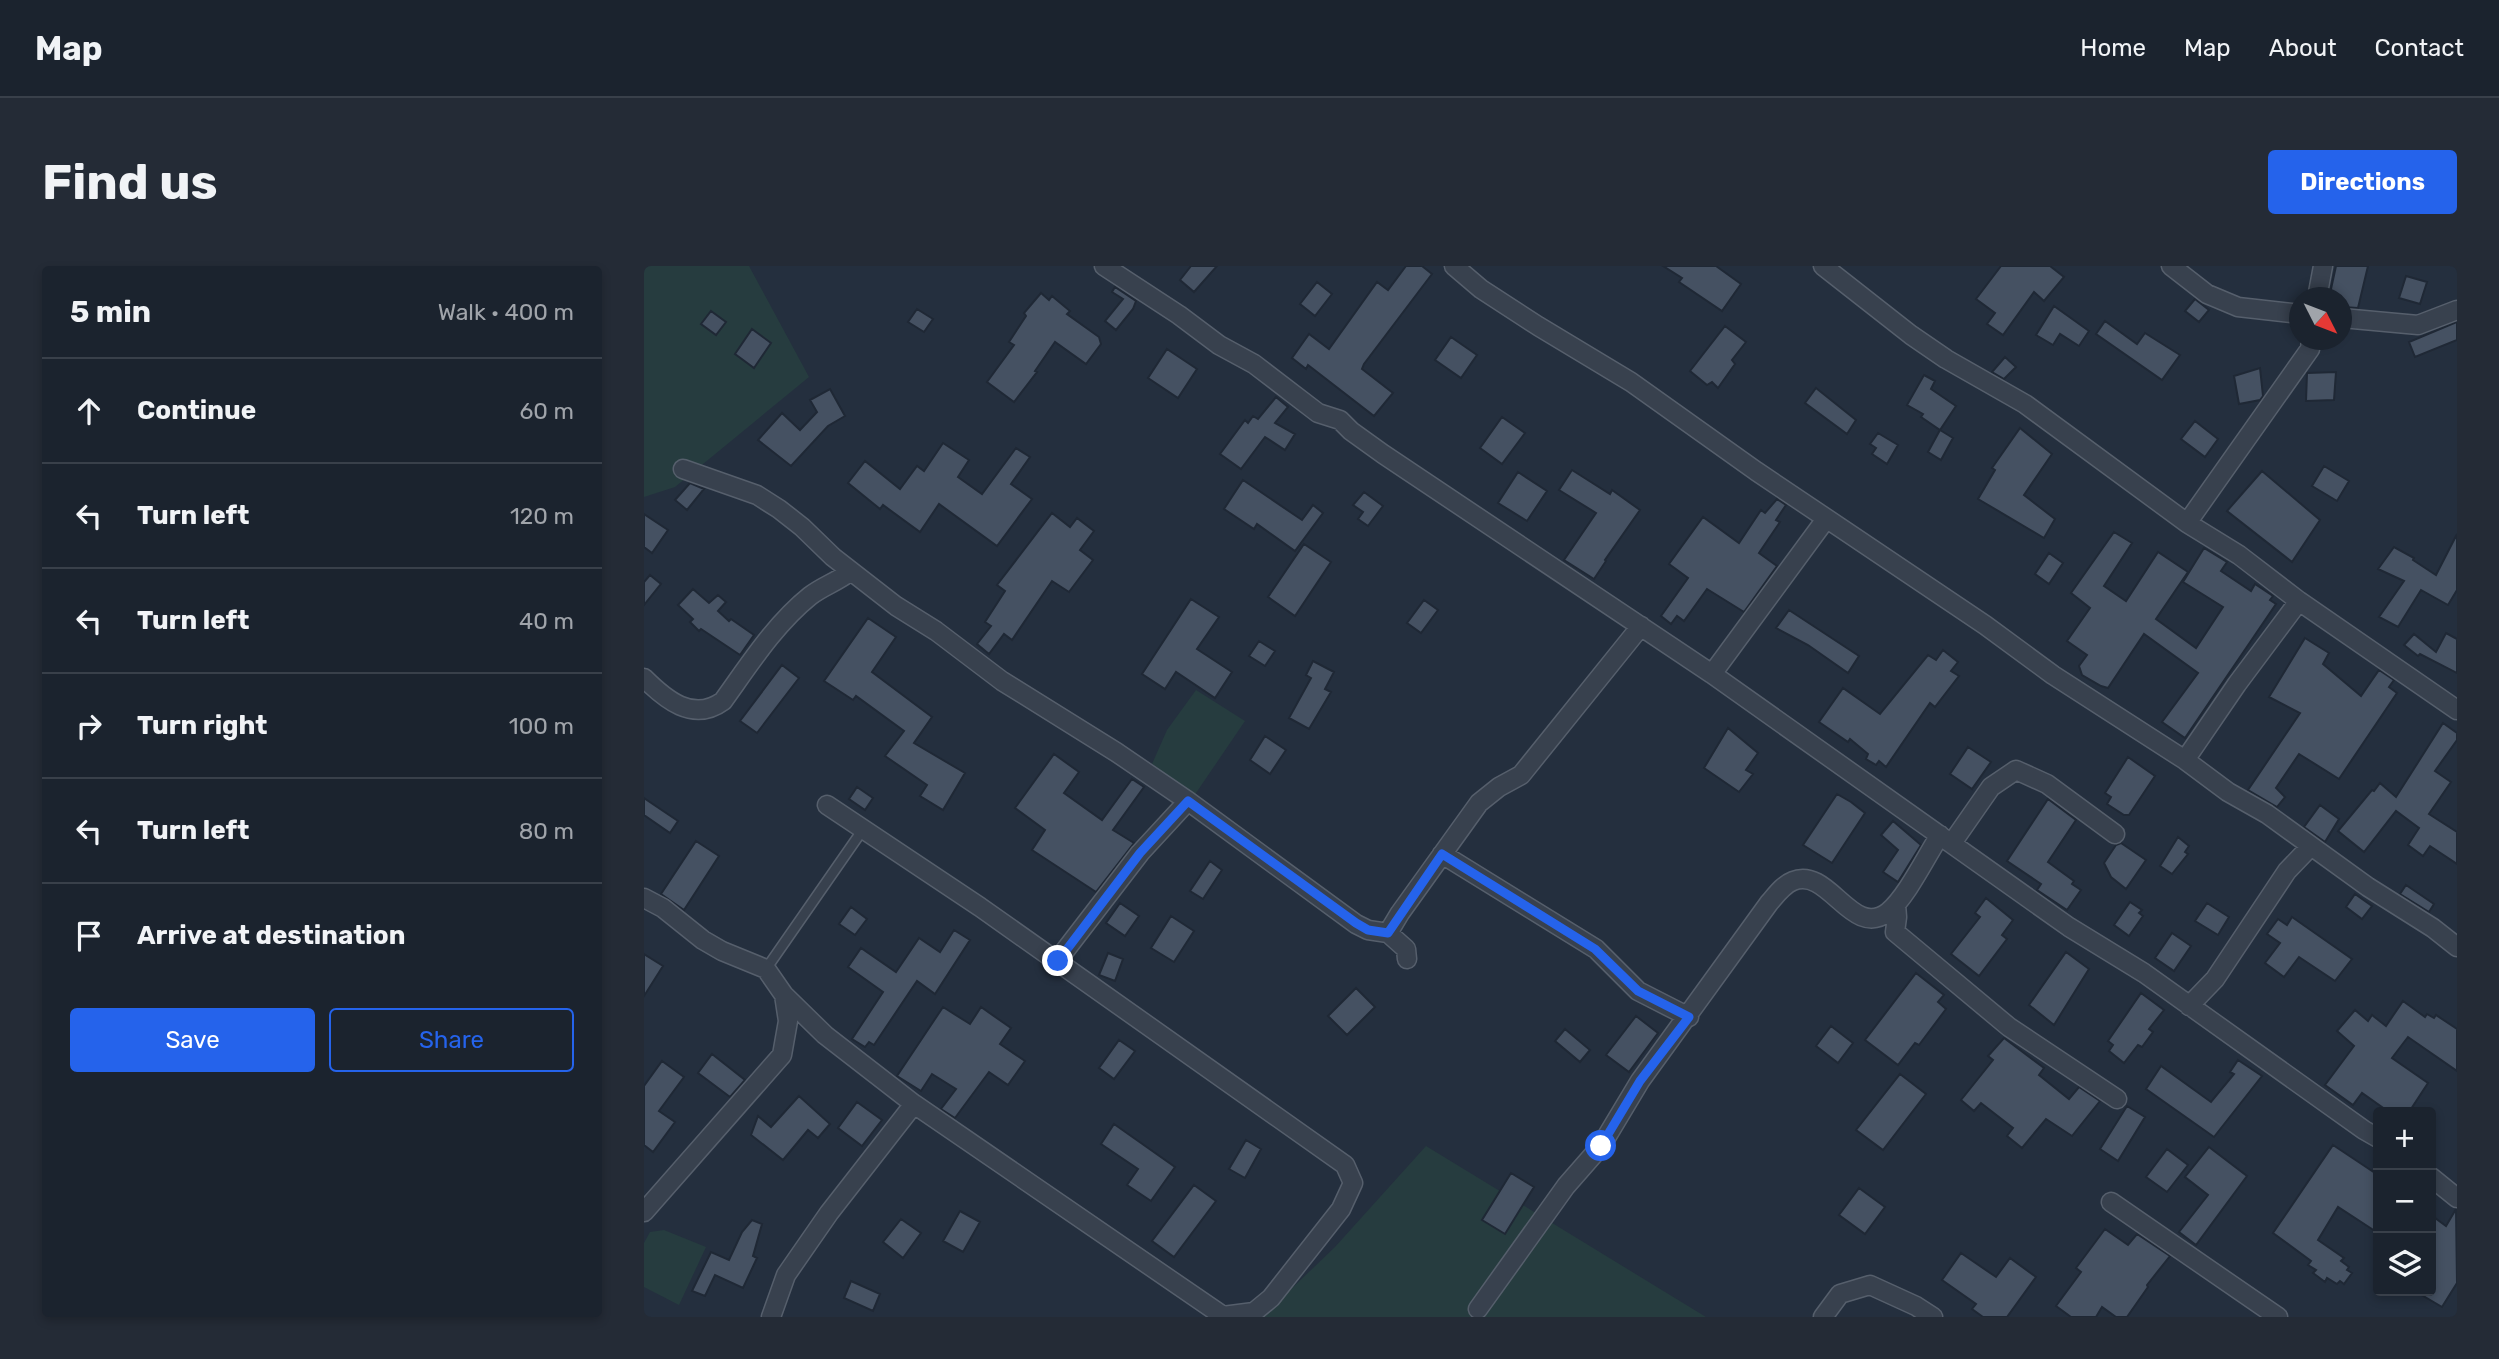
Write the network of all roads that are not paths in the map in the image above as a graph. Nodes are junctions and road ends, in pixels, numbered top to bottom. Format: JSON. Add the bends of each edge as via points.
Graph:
{"nodes":[{"id":1,"x":1104,"y":266,"type":"edge"},
{"id":2,"x":1454,"y":266,"type":"edge"},
{"id":3,"x":1823,"y":266,"type":"edge"},
{"id":4,"x":2171,"y":266,"type":"edge"},
{"id":5,"x":2323,"y":266,"type":"edge"},
{"id":6,"x":2319,"y":287,"type":"edge"},
{"id":7,"x":2457,"y":310,"type":"edge"},
{"id":8,"x":2289,"y":313,"type":"edge"},
{"id":9,"x":2352,"y":318,"type":"edge"},
{"id":10,"x":2309,"y":350,"type":"edge"},
{"id":11,"x":683,"y":469,"type":"dead end"},
{"id":12,"x":1826,"y":519,"type":"junction"},
{"id":13,"x":2187,"y":523,"type":"junction"},
{"id":14,"x":851,"y":571,"type":"junction"},
{"id":15,"x":2299,"y":601,"type":"junction"},
{"id":16,"x":1641,"y":626,"type":"junction"},
{"id":17,"x":1712,"y":674,"type":"junction"},
{"id":18,"x":644,"y":678,"type":"edge"},
{"id":19,"x":2457,"y":710,"type":"edge"},
{"id":20,"x":2185,"y":760,"type":"junction"},
{"id":21,"x":1188,"y":801,"type":"junction"},
{"id":22,"x":827,"y":805,"type":"dead end"},
{"id":23,"x":864,"y":828,"type":"junction"},
{"id":24,"x":2115,"y":834,"type":"dead end"},
{"id":25,"x":1946,"y":839,"type":"junction"},
{"id":26,"x":2311,"y":846,"type":"junction"},
{"id":27,"x":1442,"y":854,"type":"junction"},
{"id":28,"x":644,"y":898,"type":"edge"},
{"id":29,"x":1896,"y":904,"type":"junction"},
{"id":30,"x":1388,"y":933,"type":"junction"},
{"id":31,"x":2457,"y":947,"type":"edge"},
{"id":32,"x":1407,"y":959,"type":"dead end"},
{"id":33,"x":1058,"y":961,"type":"junction"},
{"id":34,"x":766,"y":969,"type":"junction"},
{"id":35,"x":784,"y":995,"type":"junction"},
{"id":36,"x":2189,"y":1006,"type":"junction"},
{"id":37,"x":1689,"y":1017,"type":"junction"},
{"id":38,"x":2117,"y":1099,"type":"dead end"},
{"id":39,"x":914,"y":1104,"type":"junction"},
{"id":40,"x":2373,"y":1135,"type":"edge"},
{"id":41,"x":2436,"y":1181,"type":"edge"},
{"id":42,"x":2457,"y":1198,"type":"edge"},
{"id":43,"x":2111,"y":1202,"type":"dead end"},
{"id":44,"x":644,"y":1212,"type":"edge"},
{"id":45,"x":1478,"y":1309,"type":"dead end"},
{"id":46,"x":771,"y":1317,"type":"edge"},
{"id":47,"x":1822,"y":1317,"type":"edge"},
{"id":48,"x":1933,"y":1317,"type":"edge"},
{"id":49,"x":2278,"y":1317,"type":"edge"}],
"edges":[{"from":1,"to":16,"type":"street"},
{"from":2,"to":12,"type":"street","via":[[1481,289],[1641,389]]},
{"from":3,"to":13,"type":"street","via":[[1911,335],[2025,404]]},
{"from":4,"to":8,"type":"street","via":[[2207,293],[2238,307]]},
{"from":5,"to":6,"type":"street"},
{"from":7,"to":9,"type":"street","via":[[2418,324]]},
{"from":10,"to":13,"type":"street"},
{"from":11,"to":14,"type":"street","via":[[757,495]]},
{"from":12,"to":17,"type":"street"},
{"from":12,"to":20,"type":"street"},
{"from":13,"to":15,"type":"street"},
{"from":14,"to":18,"type":"street","via":[[808,597],[713,708],[678,706]]},
{"from":14,"to":21,"type":"street","via":[[1002,681]]},
{"from":15,"to":19,"type":"street"},
{"from":15,"to":20,"type":"street"},
{"from":16,"to":17,"type":"street"},
{"from":16,"to":27,"type":"street","via":[[1521,775],[1479,803]]},
{"from":17,"to":25,"type":"street"},
{"from":20,"to":26,"type":"street"},
{"from":21,"to":30,"type":"street","via":[[1356,923]]},
{"from":21,"to":33,"type":"street","via":[[1140,853]]},
{"from":22,"to":23,"type":"street"},
{"from":23,"to":33,"type":"street"},
{"from":23,"to":34,"type":"lane"},
{"from":24,"to":25,"type":"street","via":[[2047,784],[2015,770],[1991,787]]},
{"from":25,"to":29,"type":"street"},
{"from":25,"to":36,"type":"street"},
{"from":26,"to":31,"type":"street"},
{"from":26,"to":36,"type":"street","via":[[2273,890],[2215,979]]},
{"from":27,"to":30,"type":"street"},
{"from":27,"to":37,"type":"street","via":[[1595,949],[1638,991]]},
{"from":28,"to":34,"type":"street","via":[[703,940]]},
{"from":29,"to":37,"type":"street","via":[[1874,918],[1857,915],[1820,884],[1804,878],[1793,881],[1769,903]]},
{"from":29,"to":38,"type":"street","via":[[1895,932],[2009,1027]]},
{"from":30,"to":32,"type":"street","via":[[1406,949]]},
{"from":33,"to":39,"type":"street","via":[[1345,1165],[1353,1183],[1341,1209],[1271,1298],[1254,1312],[1223,1316]]},
{"from":34,"to":35,"type":"street"},
{"from":35,"to":39,"type":"street","via":[[825,1035]]},
{"from":35,"to":44,"type":"street","via":[[788,1021],[782,1055]]},
{"from":36,"to":40,"type":"street"},
{"from":37,"to":45,"type":"street","via":[[1640,1081],[1601,1146],[1566,1186]]},
{"from":39,"to":46,"type":"street","via":[[786,1275]]},
{"from":41,"to":42,"type":"street"},
{"from":43,"to":49,"type":"street"},
{"from":47,"to":48,"type":"street","via":[[1840,1294],[1870,1285]]}]}
